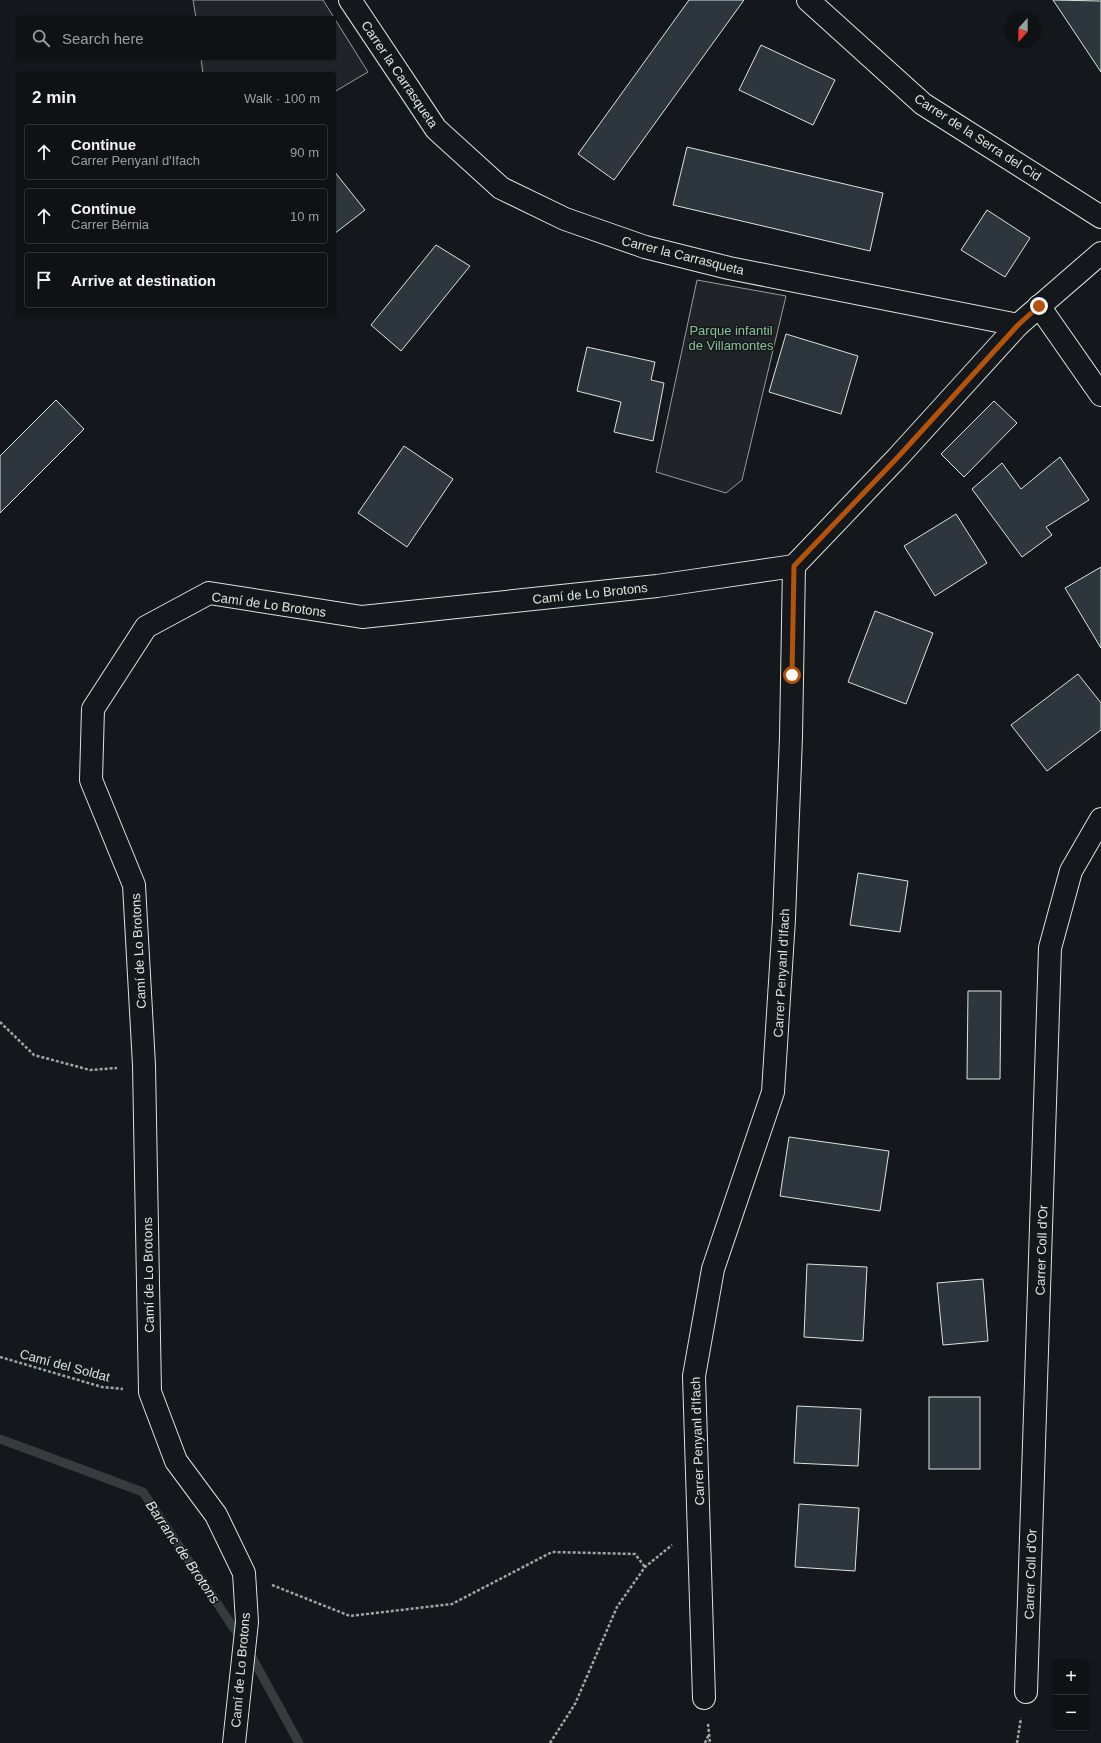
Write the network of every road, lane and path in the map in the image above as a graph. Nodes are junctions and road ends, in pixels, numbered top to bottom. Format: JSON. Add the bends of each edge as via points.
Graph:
{"nodes":[{"id":1,"x":350,"y":0,"type":"edge"},
{"id":2,"x":808,"y":0,"type":"edge"},
{"id":3,"x":1101,"y":217,"type":"edge"},
{"id":4,"x":1101,"y":253,"type":"edge"},
{"id":5,"x":1039,"y":306,"type":"junction"},
{"id":6,"x":1018,"y":325,"type":"junction"},
{"id":7,"x":1101,"y":395,"type":"edge"},
{"id":8,"x":794,"y":566,"type":"junction"},
{"id":9,"x":1101,"y":819,"type":"edge"},
{"id":10,"x":0,"y":1022,"type":"edge"},
{"id":11,"x":144,"y":1065,"type":"junction"},
{"id":12,"x":0,"y":1357,"type":"edge"},
{"id":13,"x":150,"y":1392,"type":"junction"},
{"id":14,"x":699,"y":1524,"type":"junction"},
{"id":15,"x":645,"y":1567,"type":"junction"},
{"id":16,"x":244,"y":1573,"type":"junction"},
{"id":17,"x":1026,"y":1692,"type":"dead end"},
{"id":18,"x":704,"y":1698,"type":"dead end"},
{"id":19,"x":709,"y":1733,"type":"dead end"},
{"id":20,"x":234,"y":1743,"type":"edge"},
{"id":21,"x":550,"y":1743,"type":"edge"},
{"id":22,"x":705,"y":1743,"type":"edge"}],
"edges":[{"from":1,"to":6,"type":"street","name":"Carrer la Carrasqueta","via":[[436,130],[501,188],[573,222],[660,251],[729,268]]},
{"from":2,"to":3,"type":"street","name":"Carrer de la Serra del Cid","via":[[923,104]]},
{"from":4,"to":5,"type":"street"},
{"from":5,"to":6,"type":"street"},
{"from":5,"to":7,"type":"street"},
{"from":6,"to":8,"type":"street"},
{"from":8,"to":11,"type":"street","name":"Camí de Lo Brotons","via":[[657,586],[362,617],[209,593],[146,627],[93,709],[91,780],[134,885]]},
{"from":8,"to":14,"type":"street","name":"Carrer Penyanl d'Ifach","via":[[791,745],[784,919],[773,1092],[713,1269],[694,1376]]},
{"from":9,"to":17,"type":"street","name":"Carrer Coll d'Or","via":[[1071,871],[1050,948]]},
{"from":10,"to":11,"type":"path","via":[[34,1055],[90,1070]]},
{"from":11,"to":13,"type":"street","name":"Camí de Lo Brotons"},
{"from":12,"to":13,"type":"path","name":"Camí del Soldat","via":[[102,1387]]},
{"from":13,"to":16,"type":"street","name":"Camí de Lo Brotons","via":[[176,1461],[216,1515]]},
{"from":14,"to":15,"type":"path"},
{"from":14,"to":18,"type":"street","name":"Carrer Penyanl d'Ifach"},
{"from":15,"to":16,"type":"path","via":[[634,1554],[552,1552],[452,1604],[350,1616]]},
{"from":15,"to":21,"type":"path","via":[[617,1607],[575,1704]]},
{"from":16,"to":20,"type":"street","name":"Camí de Lo Brotons","via":[[247,1622]]},
{"from":19,"to":22,"type":"path"}]}
